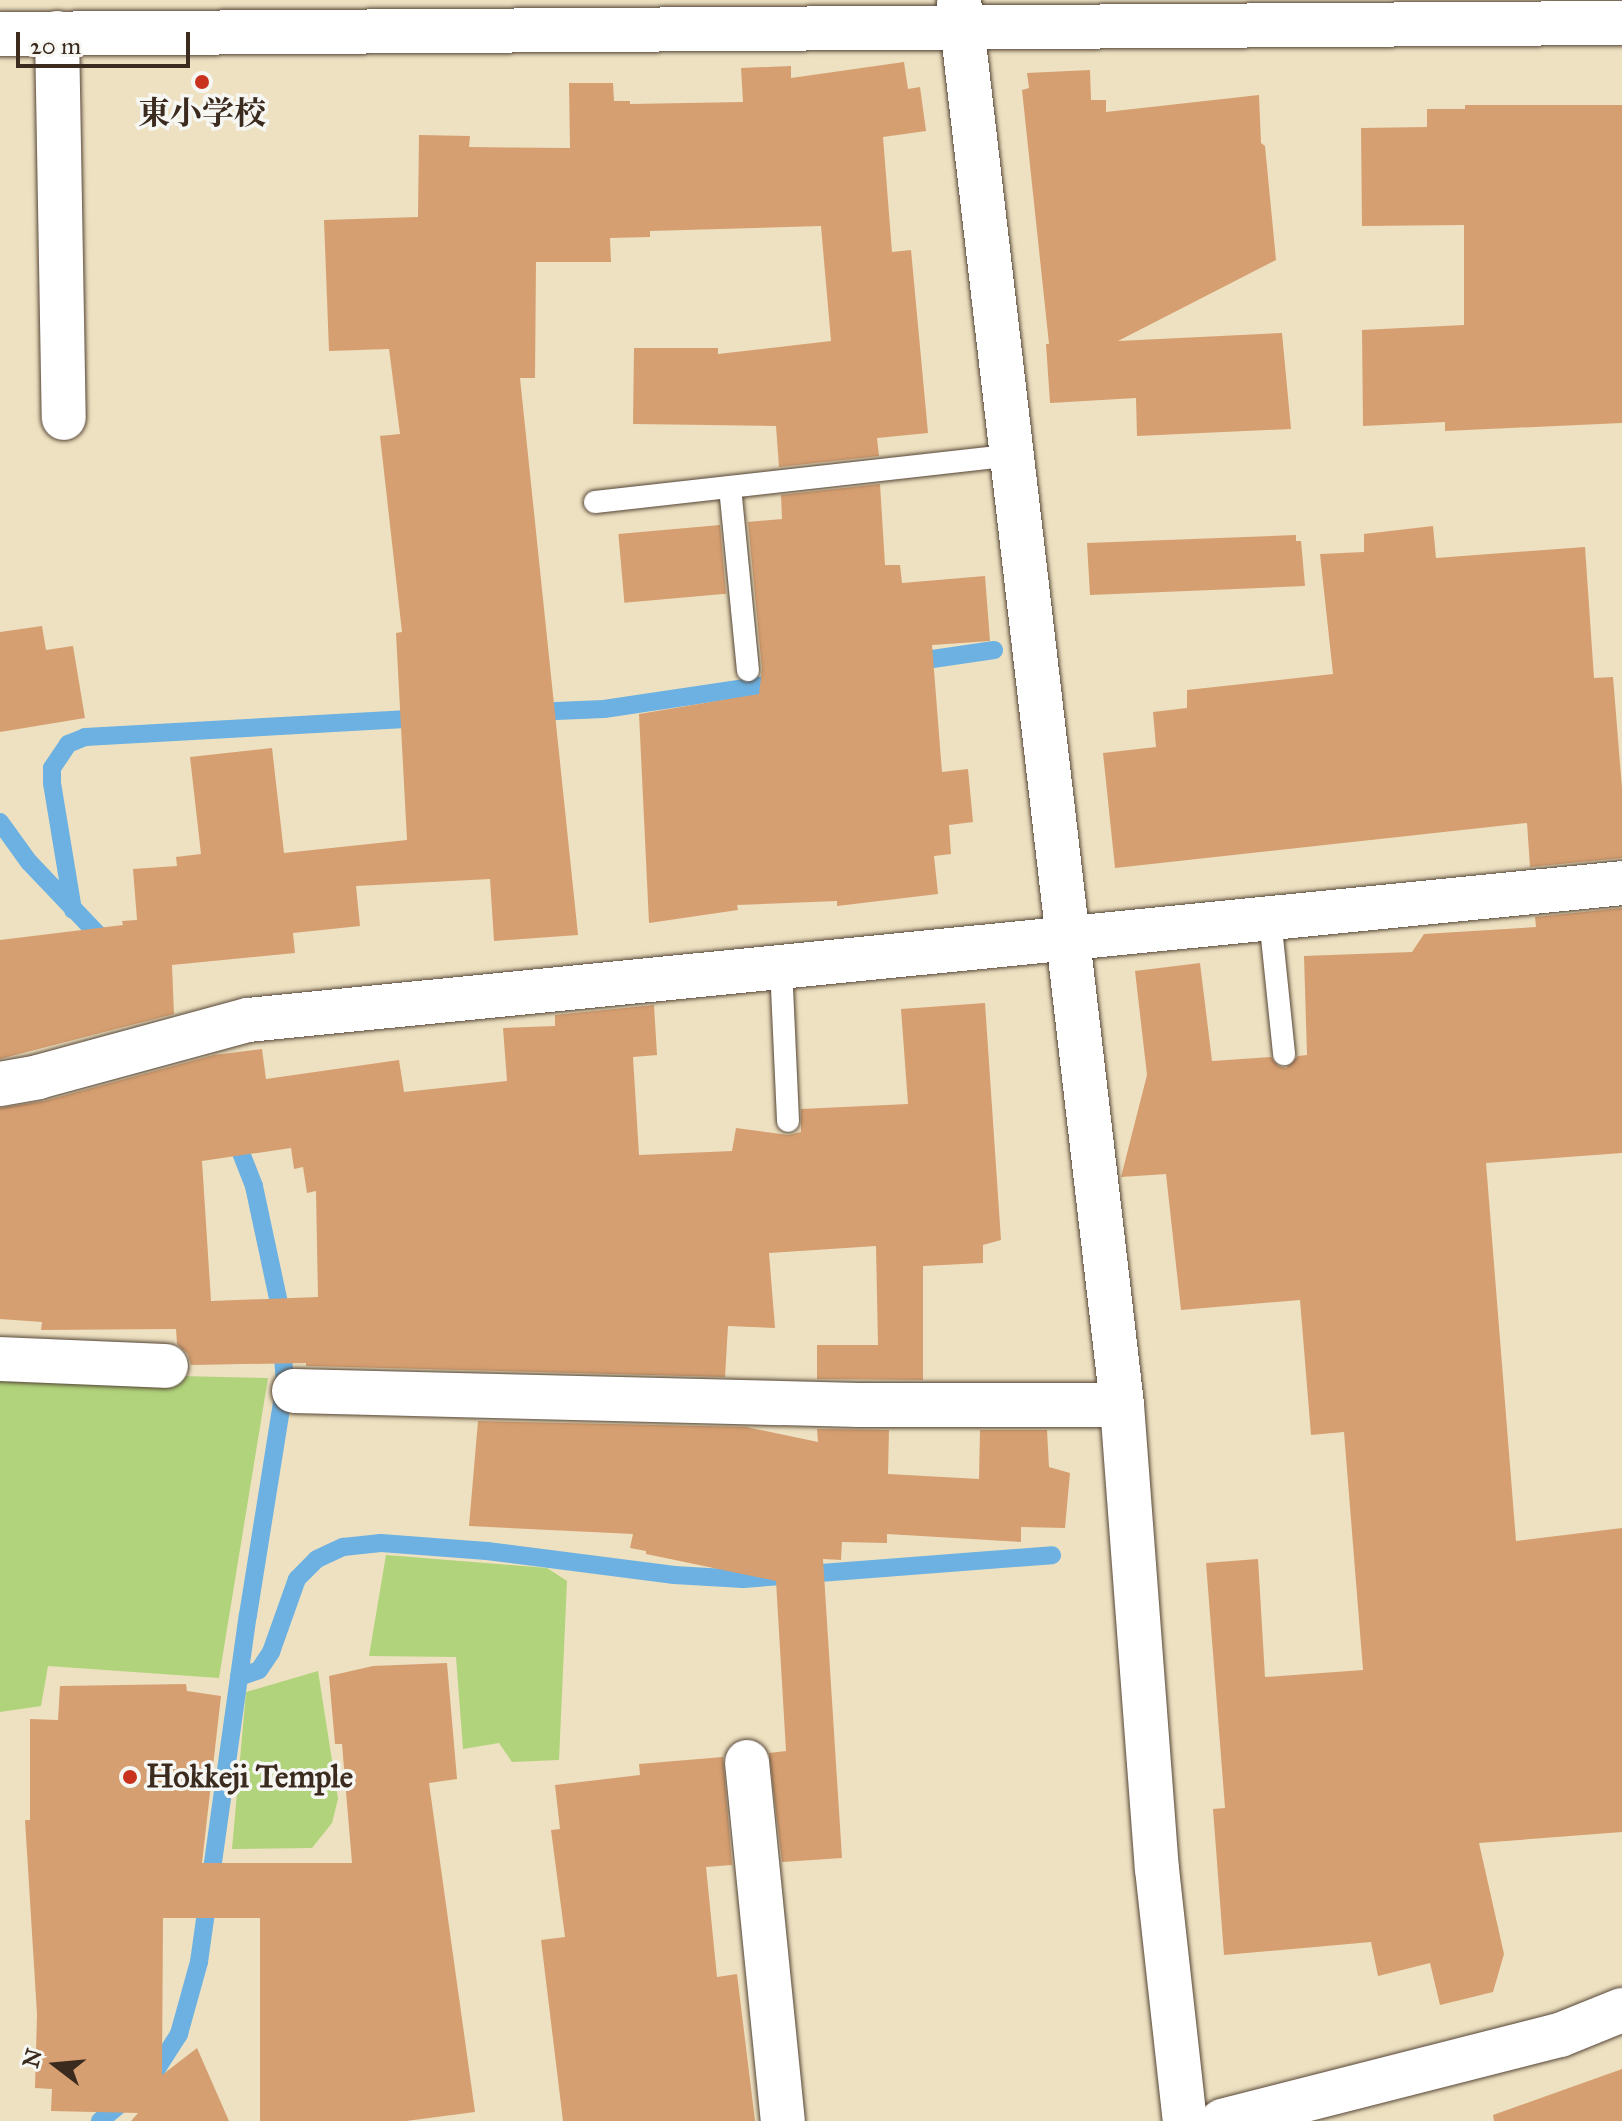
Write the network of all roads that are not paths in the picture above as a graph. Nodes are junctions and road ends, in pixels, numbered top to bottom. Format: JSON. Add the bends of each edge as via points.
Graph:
{"nodes":[{"id":1,"x":1488,"y":12,"type":"edge"},
{"id":2,"x":960,"y":14,"type":"edge"},
{"id":3,"x":1622,"y":23,"type":"edge"},
{"id":4,"x":57,"y":33,"type":"junction"},
{"id":5,"x":0,"y":34,"type":"edge"},
{"id":6,"x":64,"y":418,"type":"dead end"},
{"id":7,"x":1013,"y":455,"type":"junction"},
{"id":8,"x":730,"y":487,"type":"junction"},
{"id":9,"x":595,"y":502,"type":"dead end"},
{"id":10,"x":748,"y":670,"type":"dead end"},
{"id":11,"x":1622,"y":883,"type":"edge"},
{"id":12,"x":1270,"y":918,"type":"junction"},
{"id":13,"x":1070,"y":936,"type":"junction"},
{"id":14,"x":781,"y":966,"type":"junction"},
{"id":15,"x":1284,"y":1054,"type":"dead end"},
{"id":16,"x":0,"y":1084,"type":"edge"},
{"id":17,"x":788,"y":1121,"type":"dead end"},
{"id":18,"x":0,"y":1359,"type":"edge"},
{"id":19,"x":166,"y":1366,"type":"dead end"},
{"id":20,"x":294,"y":1391,"type":"dead end"},
{"id":21,"x":1122,"y":1405,"type":"junction"},
{"id":22,"x":747,"y":1762,"type":"dead end"},
{"id":23,"x":1622,"y":2010,"type":"edge"},
{"id":24,"x":1337,"y":2107,"type":"edge"},
{"id":25,"x":783,"y":2121,"type":"edge"},
{"id":26,"x":1185,"y":2121,"type":"edge"},
{"id":27,"x":1222,"y":2121,"type":"edge"}],
"edges":[{"from":1,"to":2,"type":"street"},
{"from":1,"to":3,"type":"street"},
{"from":2,"to":4,"type":"street"},
{"from":2,"to":7,"type":"street"},
{"from":4,"to":5,"type":"street"},
{"from":4,"to":6,"type":"street"},
{"from":7,"to":8,"type":"lane"},
{"from":7,"to":13,"type":"street"},
{"from":8,"to":9,"type":"lane"},
{"from":8,"to":10,"type":"lane"},
{"from":11,"to":12,"type":"street"},
{"from":12,"to":13,"type":"street"},
{"from":12,"to":15,"type":"lane"},
{"from":13,"to":14,"type":"street"},
{"from":13,"to":21,"type":"street"},
{"from":14,"to":16,"type":"street","via":[[248,1020]]},
{"from":14,"to":17,"type":"lane"},
{"from":18,"to":19,"type":"street"},
{"from":20,"to":21,"type":"street","via":[[859,1405]]},
{"from":21,"to":26,"type":"street","via":[[1157,1869]]},
{"from":22,"to":25,"type":"street"},
{"from":23,"to":24,"type":"street"},
{"from":24,"to":27,"type":"street"}]}
